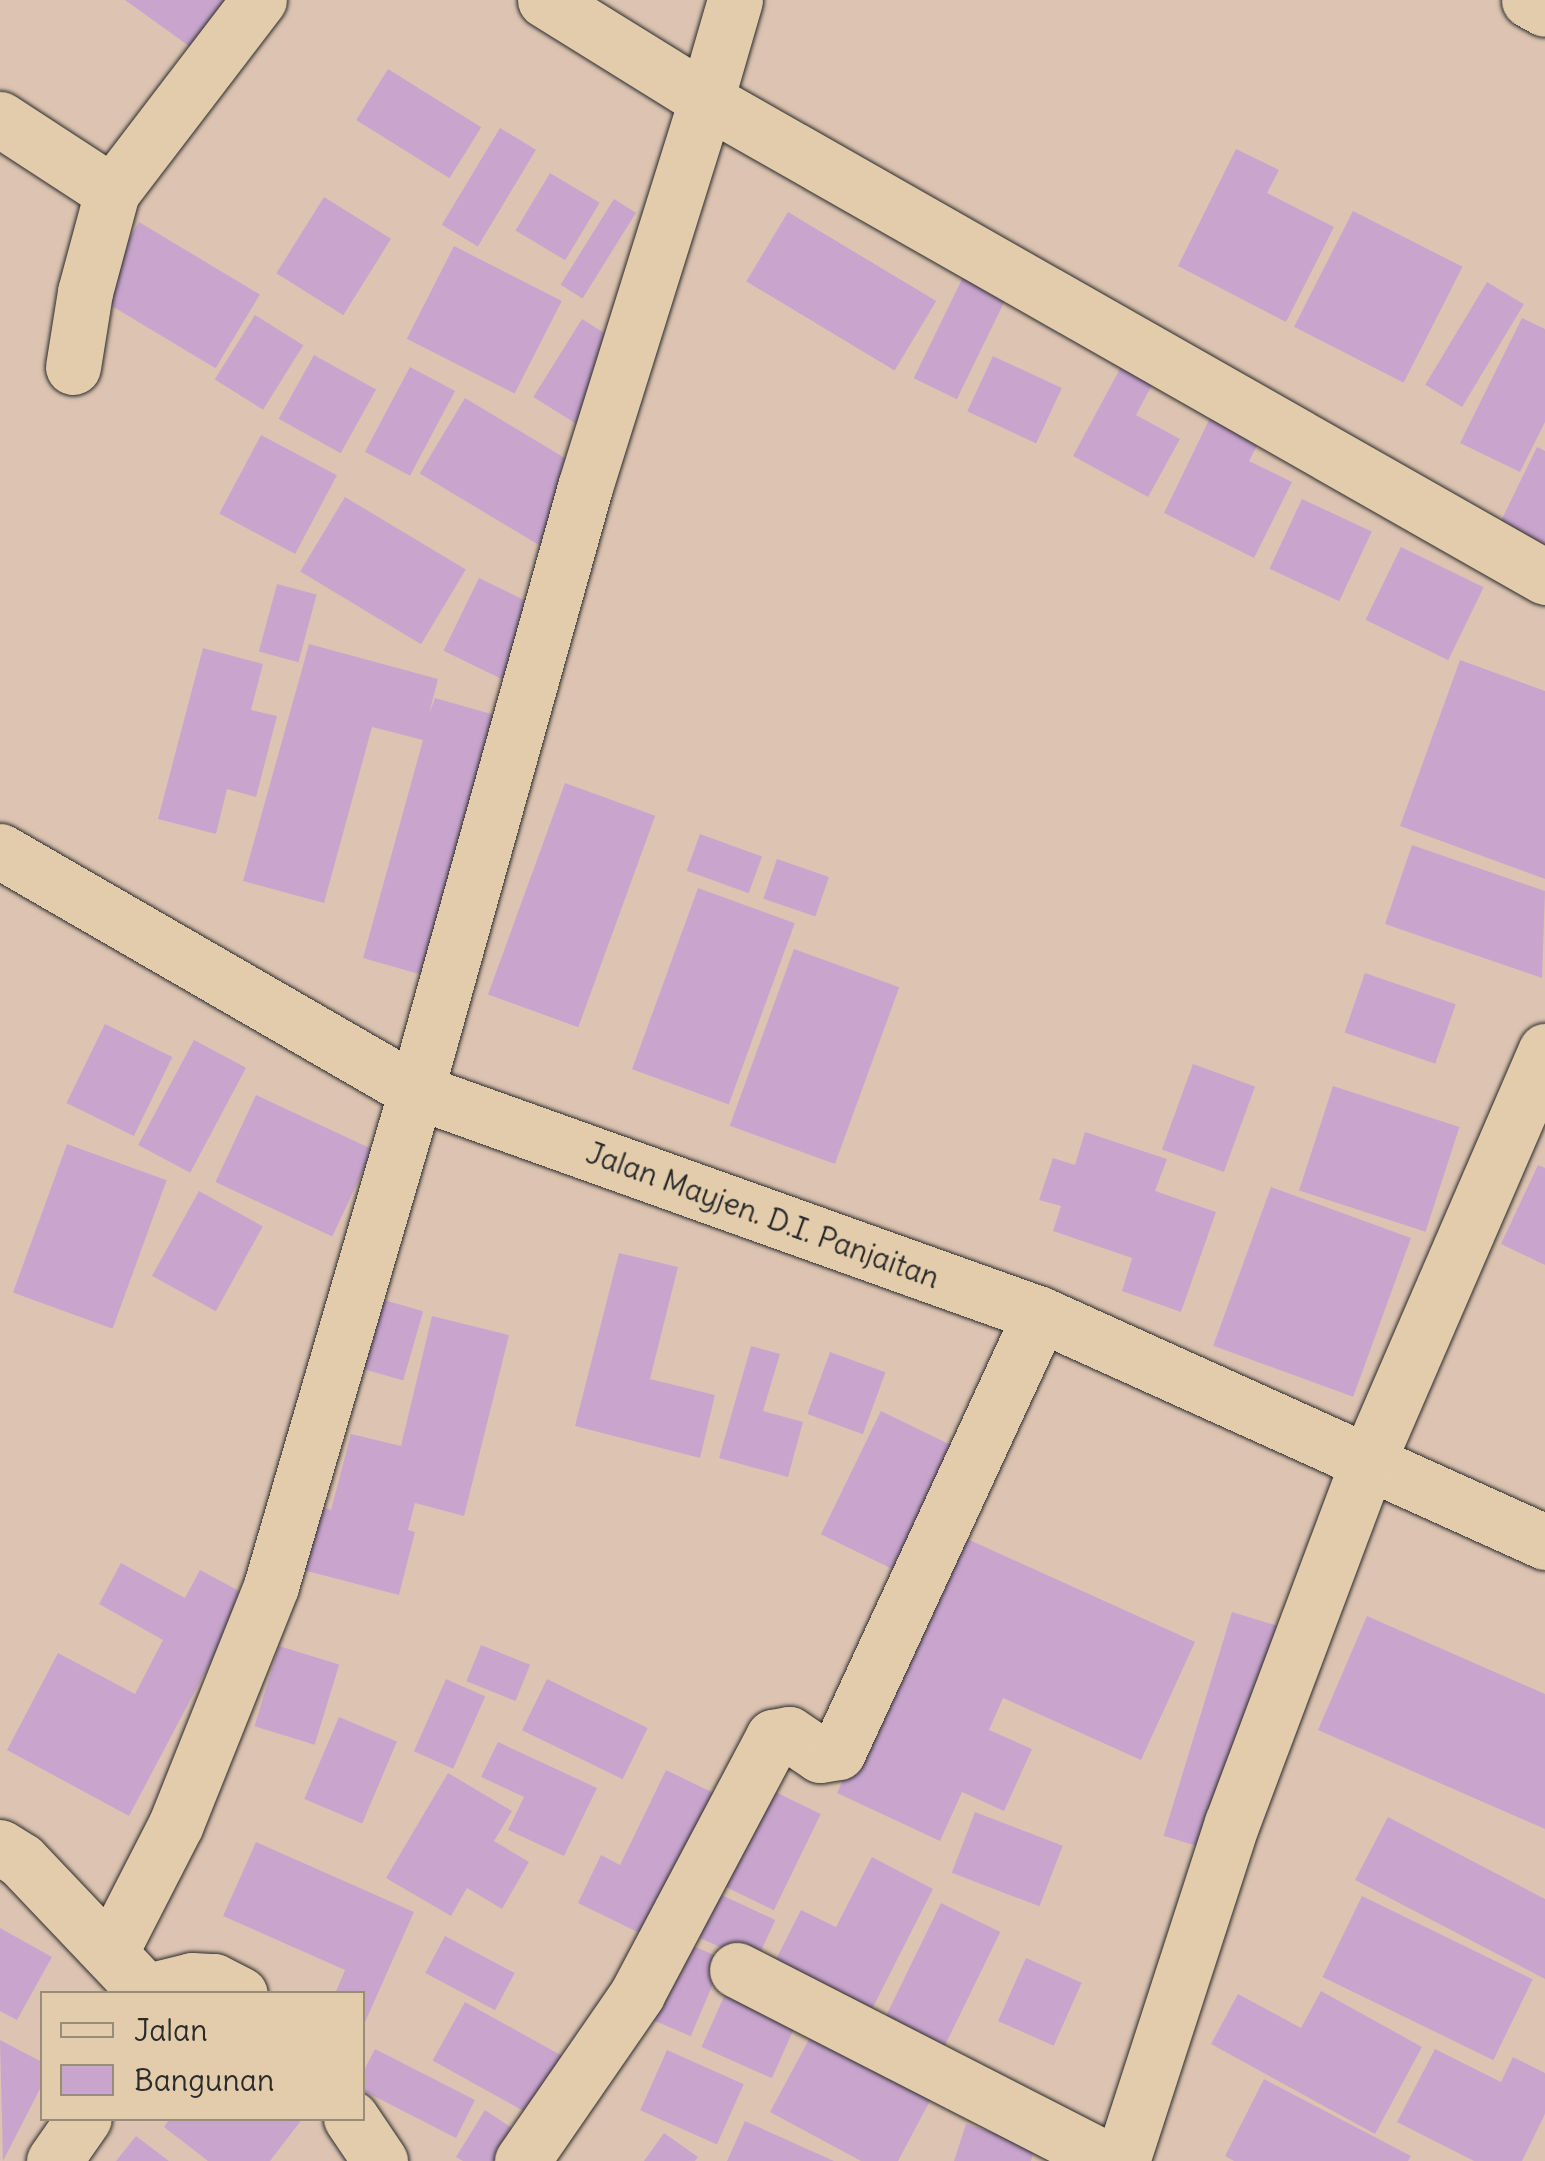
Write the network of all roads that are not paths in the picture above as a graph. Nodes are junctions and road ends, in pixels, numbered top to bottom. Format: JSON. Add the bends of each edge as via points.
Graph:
{"nodes":[{"id":1,"x":259,"y":0,"type":"edge"},
{"id":2,"x":546,"y":0,"type":"edge"},
{"id":3,"x":735,"y":0,"type":"edge"},
{"id":4,"x":1530,"y":0,"type":"edge"},
{"id":5,"x":1545,"y":9,"type":"edge"},
{"id":6,"x":706,"y":100,"type":"junction"},
{"id":7,"x":0,"y":120,"type":"edge"},
{"id":8,"x":112,"y":192,"type":"junction"},
{"id":9,"x":74,"y":367,"type":"dead end"},
{"id":10,"x":1545,"y":577,"type":"edge"},
{"id":11,"x":0,"y":851,"type":"edge"},
{"id":12,"x":1545,"y":1051,"type":"edge"},
{"id":13,"x":416,"y":1091,"type":"junction"},
{"id":14,"x":1040,"y":1314,"type":"junction"},
{"id":15,"x":1368,"y":1461,"type":"junction"},
{"id":16,"x":1545,"y":1542,"type":"edge"},
{"id":17,"x":0,"y":1847,"type":"edge"},
{"id":18,"x":110,"y":1953,"type":"junction"},
{"id":19,"x":737,"y":1970,"type":"dead end"},
{"id":20,"x":147,"y":1991,"type":"edge"},
{"id":21,"x":152,"y":1991,"type":"edge"},
{"id":22,"x":234,"y":1991,"type":"edge"},
{"id":23,"x":82,"y":2121,"type":"edge"},
{"id":24,"x":353,"y":2121,"type":"edge"},
{"id":25,"x":54,"y":2161,"type":"edge"},
{"id":26,"x":380,"y":2161,"type":"edge"},
{"id":27,"x":522,"y":2161,"type":"edge"},
{"id":28,"x":1111,"y":2161,"type":"edge"},
{"id":29,"x":1122,"y":2161,"type":"edge"}],
"edges":[{"from":1,"to":8,"type":"street"},
{"from":2,"to":6,"type":"street"},
{"from":3,"to":6,"type":"street"},
{"from":4,"to":5,"type":"street"},
{"from":6,"to":10,"type":"street"},
{"from":6,"to":13,"type":"street","via":[[580,506]]},
{"from":7,"to":8,"type":"street"},
{"from":8,"to":9,"type":"street","via":[[85,292]]},
{"from":11,"to":13,"type":"street","name":"Jalan Mayjen. D.I. Panjaitan"},
{"from":12,"to":15,"type":"street"},
{"from":13,"to":14,"type":"street","name":"Jalan Mayjen. D.I. Panjaitan"},
{"from":13,"to":18,"type":"street","via":[[271,1586],[176,1824]]},
{"from":14,"to":15,"type":"street","name":"Jalan Mayjen. D.I. Panjaitan"},
{"from":14,"to":27,"type":"street","via":[[838,1752],[820,1755],[789,1734],[773,1737],[637,1994]]},
{"from":15,"to":16,"type":"street","name":"Jalan Mayjen. D.I. Panjaitan"},
{"from":15,"to":29,"type":"street","via":[[1232,1823]]},
{"from":17,"to":18,"type":"street","via":[[22,1860]]},
{"from":18,"to":20,"type":"street"},
{"from":19,"to":28,"type":"street"},
{"from":21,"to":22,"type":"street","via":[[192,1980]]},
{"from":23,"to":25,"type":"street"},
{"from":24,"to":26,"type":"street"}]}
